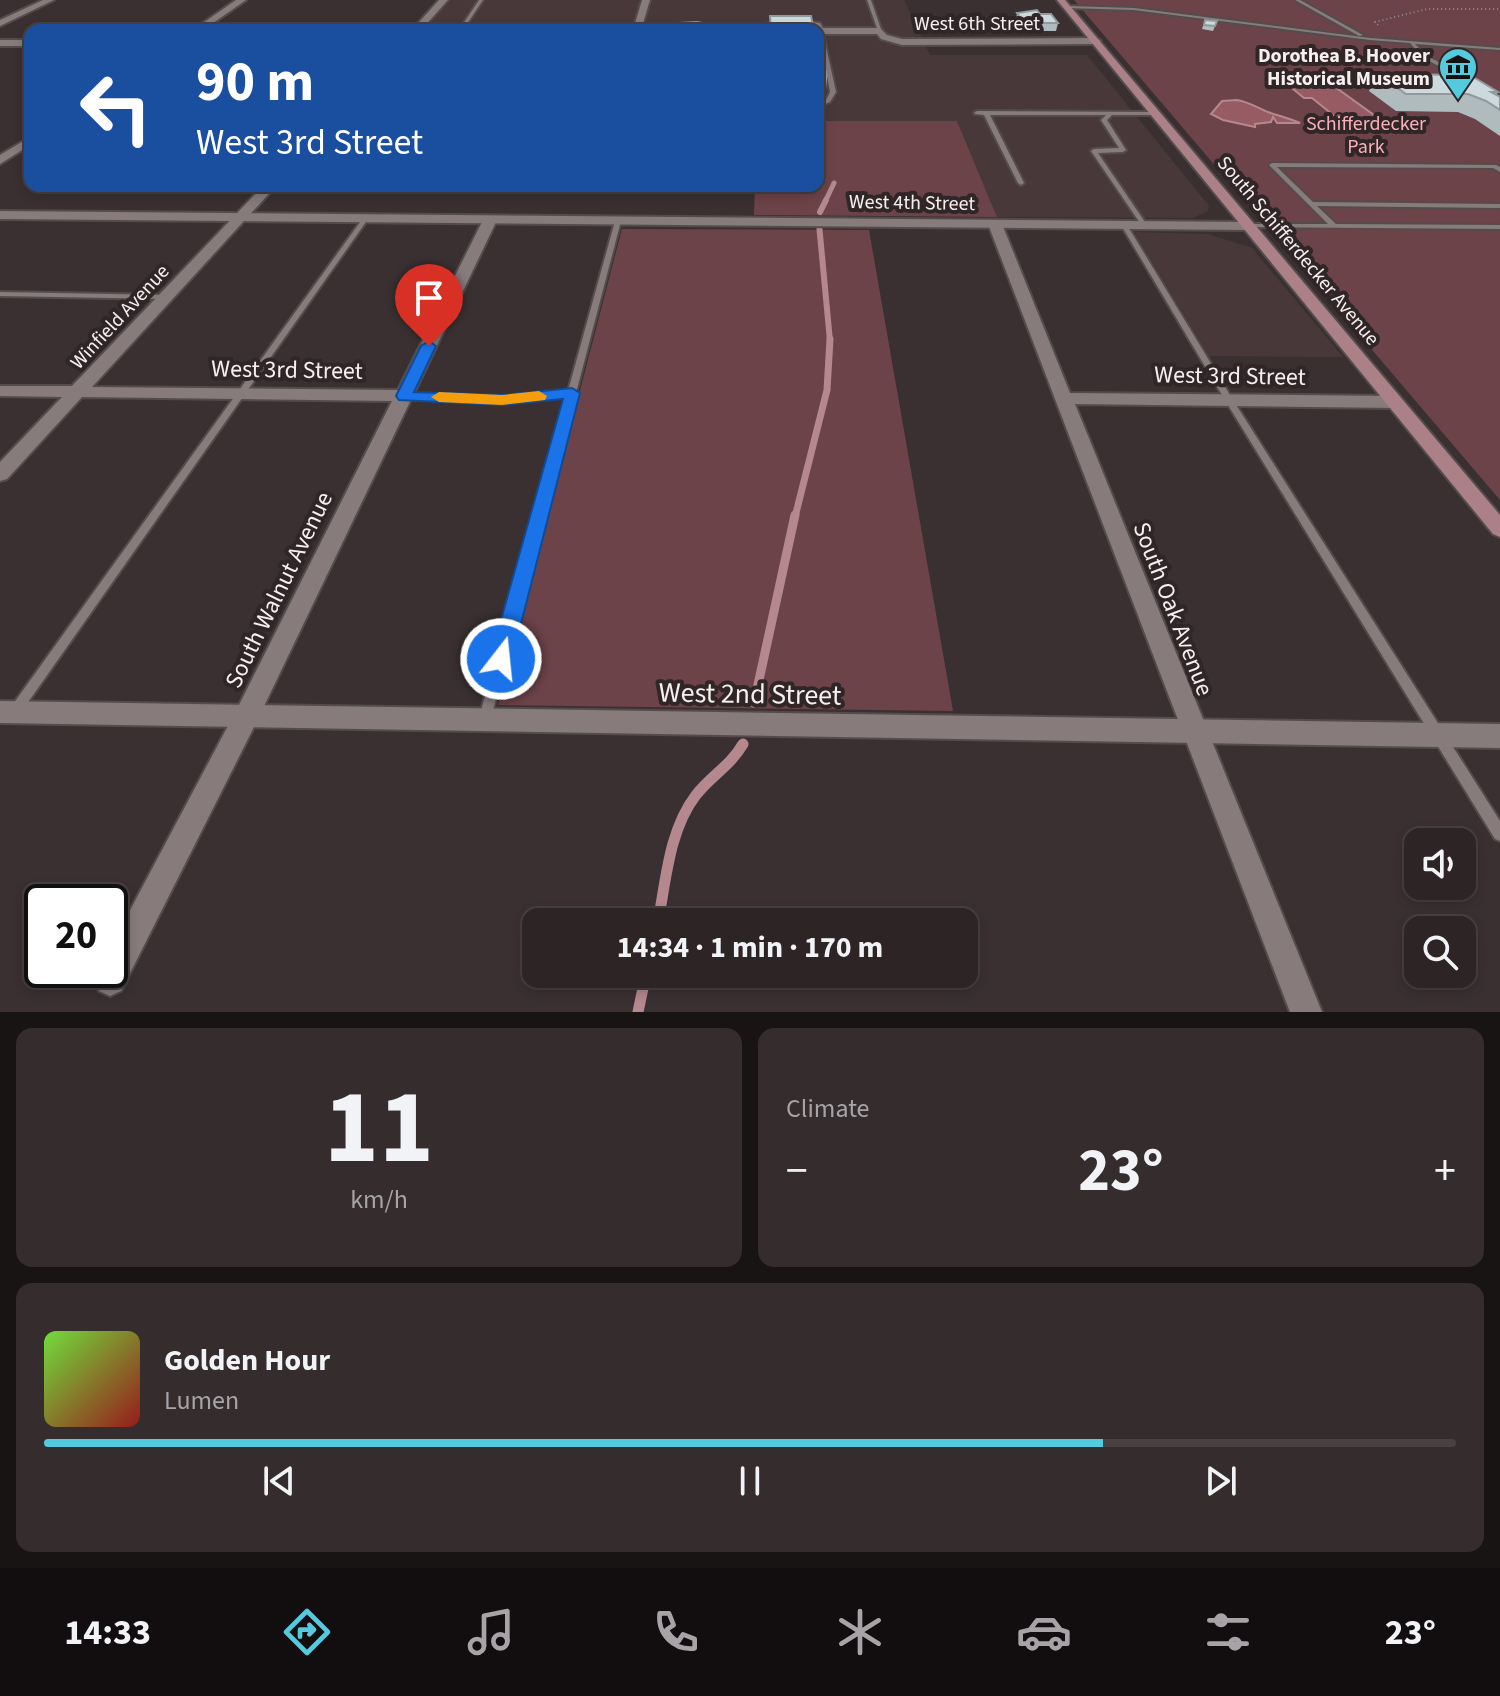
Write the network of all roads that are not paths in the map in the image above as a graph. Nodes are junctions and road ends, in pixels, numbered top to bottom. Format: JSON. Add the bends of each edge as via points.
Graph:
{"nodes":[{"id":1,"x":50,"y":0,"type":"edge"},
{"id":2,"x":242,"y":0,"type":"edge"},
{"id":3,"x":444,"y":0,"type":"edge"},
{"id":4,"x":481,"y":0,"type":"edge"},
{"id":5,"x":646,"y":0,"type":"edge"},
{"id":6,"x":869,"y":0,"type":"edge"},
{"id":7,"x":1297,"y":0,"type":"edge"},
{"id":8,"x":1064,"y":4,"type":"edge"},
{"id":9,"x":3,"y":20,"type":"edge"},
{"id":10,"x":206,"y":24,"type":"edge"},
{"id":11,"x":422,"y":24,"type":"edge"},
{"id":12,"x":463,"y":24,"type":"edge"},
{"id":13,"x":639,"y":24,"type":"edge"},
{"id":14,"x":767,"y":24,"type":"edge"},
{"id":15,"x":812,"y":24,"type":"edge"},
{"id":16,"x":824,"y":31,"type":"edge"},
{"id":17,"x":880,"y":31,"type":"junction"},
{"id":18,"x":1370,"y":39,"type":"junction"},
{"id":19,"x":1096,"y":41,"type":"junction"},
{"id":20,"x":0,"y":43,"type":"edge"},
{"id":21,"x":24,"y":43,"type":"edge"},
{"id":22,"x":1412,"y":43,"type":"junction"},
{"id":23,"x":1500,"y":49,"type":"edge"},
{"id":24,"x":824,"y":50,"type":"edge"},
{"id":25,"x":1474,"y":82,"type":"edge"},
{"id":26,"x":824,"y":103,"type":"edge"},
{"id":27,"x":977,"y":113,"type":"dead end"},
{"id":28,"x":986,"y":113,"type":"junction"},
{"id":29,"x":1111,"y":113,"type":"junction"},
{"id":30,"x":1155,"y":113,"type":"junction"},
{"id":31,"x":24,"y":144,"type":"edge"},
{"id":32,"x":0,"y":160,"type":"edge"},
{"id":33,"x":1500,"y":170,"type":"edge"},
{"id":34,"x":1021,"y":183,"type":"dead end"},
{"id":35,"x":264,"y":192,"type":"edge"},
{"id":36,"x":1312,"y":204,"type":"junction"},
{"id":37,"x":1500,"y":206,"type":"edge"},
{"id":38,"x":0,"y":215,"type":"edge"},
{"id":39,"x":240,"y":217,"type":"junction"},
{"id":40,"x":365,"y":219,"type":"junction"},
{"id":41,"x":490,"y":220,"type":"junction"},
{"id":42,"x":618,"y":221,"type":"junction"},
{"id":43,"x":995,"y":224,"type":"junction"},
{"id":44,"x":1124,"y":225,"type":"junction"},
{"id":45,"x":1144,"y":225,"type":"junction"},
{"id":46,"x":1248,"y":226,"type":"junction"},
{"id":47,"x":1335,"y":227,"type":"junction"},
{"id":48,"x":1500,"y":227,"type":"edge"},
{"id":49,"x":0,"y":294,"type":"edge"},
{"id":50,"x":166,"y":297,"type":"junction"},
{"id":51,"x":0,"y":391,"type":"edge"},
{"id":52,"x":78,"y":391,"type":"junction"},
{"id":53,"x":572,"y":393,"type":"junction"},
{"id":54,"x":241,"y":394,"type":"junction"},
{"id":55,"x":404,"y":396,"type":"junction"},
{"id":56,"x":1063,"y":398,"type":"junction"},
{"id":57,"x":1229,"y":400,"type":"junction"},
{"id":58,"x":1395,"y":402,"type":"junction"},
{"id":59,"x":0,"y":474,"type":"edge"},
{"id":60,"x":1500,"y":529,"type":"edge"},
{"id":61,"x":7,"y":712,"type":"edge"},
{"id":62,"x":246,"y":717,"type":"junction"},
{"id":63,"x":484,"y":720,"type":"junction"},
{"id":64,"x":1193,"y":731,"type":"junction"},
{"id":65,"x":1439,"y":735,"type":"junction"},
{"id":66,"x":1500,"y":736,"type":"edge"},
{"id":67,"x":1500,"y":834,"type":"edge"},
{"id":68,"x":128,"y":945,"type":"edge"},
{"id":69,"x":1306,"y":1012,"type":"edge"}],
"edges":[{"from":1,"to":9,"type":"street"},
{"from":2,"to":10,"type":"street"},
{"from":3,"to":11,"type":"street"},
{"from":4,"to":12,"type":"lane"},
{"from":5,"to":13,"type":"street"},
{"from":6,"to":17,"type":"lane"},
{"from":7,"to":18,"type":"lane"},
{"from":8,"to":18,"type":"lane"},
{"from":8,"to":19,"type":"main road","name":"South Schifferdecker Avenue"},
{"from":14,"to":15,"type":"street","name":"West 6th Street"},
{"from":16,"to":17,"type":"street","name":"West 6th Street"},
{"from":17,"to":19,"type":"street","name":"West 6th Street","via":[[902,42]]},
{"from":18,"to":22,"type":"lane"},
{"from":19,"to":30,"type":"main road","name":"South Schifferdecker Avenue"},
{"from":20,"to":21,"type":"street"},
{"from":22,"to":23,"type":"lane"},
{"from":22,"to":25,"type":"lane","via":[[1425,57]]},
{"from":24,"to":26,"type":"lane","via":[[833,92]]},
{"from":27,"to":28,"type":"lane"},
{"from":28,"to":29,"type":"lane"},
{"from":28,"to":34,"type":"lane"},
{"from":29,"to":30,"type":"lane"},
{"from":29,"to":45,"type":"lane","via":[[1104,120],[1123,150],[1094,151]]},
{"from":30,"to":46,"type":"main road","name":"South Schifferdecker Avenue"},
{"from":31,"to":32,"type":"street"},
{"from":33,"to":36,"type":"lane","via":[[1272,165]]},
{"from":35,"to":39,"type":"street","name":"Winfield Avenue"},
{"from":36,"to":37,"type":"lane"},
{"from":36,"to":47,"type":"lane"},
{"from":38,"to":39,"type":"street","name":"West 4th Street"},
{"from":39,"to":40,"type":"street","name":"West 4th Street"},
{"from":39,"to":50,"type":"street","name":"Winfield Avenue"},
{"from":40,"to":41,"type":"street","name":"West 4th Street"},
{"from":40,"to":54,"type":"lane"},
{"from":41,"to":42,"type":"street","name":"West 4th Street"},
{"from":41,"to":55,"type":"street","name":"South Walnut Avenue"},
{"from":42,"to":43,"type":"street","name":"West 4th Street"},
{"from":42,"to":53,"type":"lane"},
{"from":43,"to":44,"type":"street","name":"West 4th Street"},
{"from":43,"to":56,"type":"street","name":"South Oak Avenue"},
{"from":44,"to":45,"type":"street","name":"West 4th Street"},
{"from":44,"to":57,"type":"lane"},
{"from":45,"to":46,"type":"street","name":"West 4th Street"},
{"from":46,"to":47,"type":"lane"},
{"from":46,"to":58,"type":"main road","name":"South Schifferdecker Avenue"},
{"from":47,"to":48,"type":"lane"},
{"from":49,"to":50,"type":"lane"},
{"from":50,"to":52,"type":"street","name":"Winfield Avenue"},
{"from":51,"to":52,"type":"street","name":"West 3rd Street"},
{"from":52,"to":54,"type":"street","name":"West 3rd Street"},
{"from":52,"to":59,"type":"street","name":"Winfield Avenue"},
{"from":53,"to":55,"type":"lane","name":"West 3rd Street","via":[[502,400]]},
{"from":53,"to":63,"type":"lane"},
{"from":54,"to":55,"type":"street","name":"West 3rd Street"},
{"from":54,"to":61,"type":"lane"},
{"from":55,"to":62,"type":"street","name":"South Walnut Avenue"},
{"from":56,"to":57,"type":"street","name":"West 3rd Street"},
{"from":56,"to":64,"type":"street","name":"South Oak Avenue"},
{"from":57,"to":58,"type":"street","name":"West 3rd Street"},
{"from":57,"to":65,"type":"lane"},
{"from":58,"to":60,"type":"main road","name":"South Schifferdecker Avenue"},
{"from":61,"to":62,"type":"street","name":"West 2nd Street"},
{"from":62,"to":63,"type":"street","name":"West 2nd Street"},
{"from":62,"to":68,"type":"street","name":"South Walnut Avenue"},
{"from":63,"to":64,"type":"street","name":"West 2nd Street"},
{"from":64,"to":65,"type":"street","name":"West 2nd Street"},
{"from":64,"to":69,"type":"street","name":"South Oak Avenue"},
{"from":65,"to":66,"type":"street","name":"West 2nd Street"},
{"from":65,"to":67,"type":"lane"}]}
